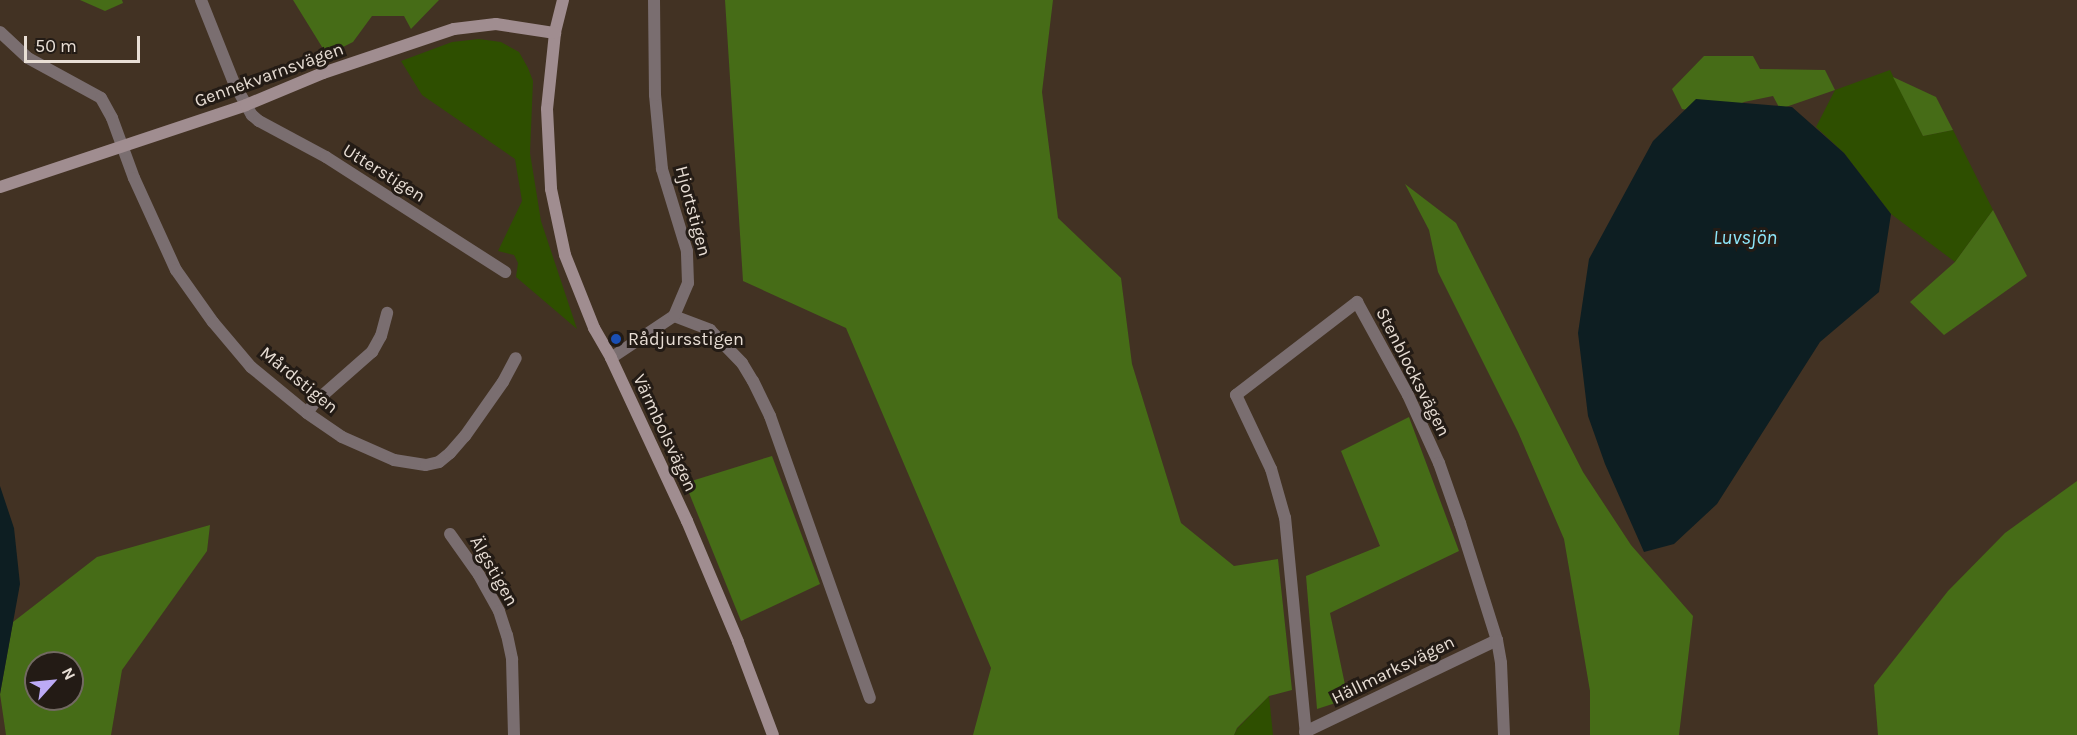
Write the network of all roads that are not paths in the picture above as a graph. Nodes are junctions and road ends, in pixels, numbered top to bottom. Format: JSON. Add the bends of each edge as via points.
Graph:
{"nodes":[{"id":1,"x":201,"y":0,"type":"edge"},
{"id":2,"x":563,"y":0,"type":"edge"},
{"id":3,"x":654,"y":0,"type":"edge"},
{"id":4,"x":0,"y":32,"type":"edge"},
{"id":5,"x":555,"y":33,"type":"junction"},
{"id":6,"x":246,"y":105,"type":"junction"},
{"id":7,"x":123,"y":146,"type":"junction"},
{"id":8,"x":0,"y":187,"type":"edge"},
{"id":9,"x":505,"y":272,"type":"dead end"},
{"id":10,"x":387,"y":313,"type":"dead end"},
{"id":11,"x":674,"y":316,"type":"junction"},
{"id":12,"x":516,"y":358,"type":"dead end"},
{"id":13,"x":611,"y":358,"type":"junction"},
{"id":14,"x":307,"y":413,"type":"junction"},
{"id":15,"x":450,"y":534,"type":"dead end"},
{"id":16,"x":1497,"y":640,"type":"junction"},
{"id":17,"x":870,"y":698,"type":"dead end"},
{"id":18,"x":1305,"y":734,"type":"edge"},
{"id":19,"x":514,"y":735,"type":"edge"},
{"id":20,"x":772,"y":735,"type":"edge"},
{"id":21,"x":1504,"y":735,"type":"edge"}],
"edges":[{"from":1,"to":6,"type":"street"},
{"from":2,"to":5,"type":"street","name":"Värmbolsvägen"},
{"from":3,"to":11,"type":"street","name":"Hjortstigen","via":[[662,169],[690,268]]},
{"from":4,"to":7,"type":"street","name":"Mårdstigen","via":[[28,58],[101,98]]},
{"from":5,"to":6,"type":"street","name":"Gennekvarnsvägen","via":[[496,24],[454,29],[313,77]]},
{"from":5,"to":13,"type":"street","name":"Värmbolsvägen","via":[[547,109],[550,189],[576,286]]},
{"from":6,"to":7,"type":"street","name":"Gennekvarnsvägen"},
{"from":6,"to":9,"type":"street","name":"Utterstigen","via":[[259,121],[326,157]]},
{"from":7,"to":8,"type":"street","name":"Gennekvarnsvägen"},
{"from":7,"to":14,"type":"street","name":"Mårdstigen","via":[[176,270],[250,367]]},
{"from":10,"to":14,"type":"street","via":[[372,352]]},
{"from":11,"to":13,"type":"street"},
{"from":11,"to":17,"type":"street","via":[[710,330],[737,357],[753,381],[770,416]]},
{"from":12,"to":14,"type":"street","name":"Mårdstigen","via":[[465,436],[439,462],[426,465],[394,460],[342,436]]},
{"from":13,"to":20,"type":"street","name":"Värmbolsvägen","via":[[687,521]]},
{"from":15,"to":19,"type":"street","name":"Älgstigen","via":[[479,575],[507,635],[512,659]]},
{"from":16,"to":18,"type":"street","name":"Hällmarksvägen"},
{"from":16,"to":18,"type":"street","name":"Stenblocksvägen","via":[[1439,463],[1358,302],[1236,395],[1271,469],[1285,518]]},
{"from":16,"to":21,"type":"street","name":"Stenblocksvägen"}]}
